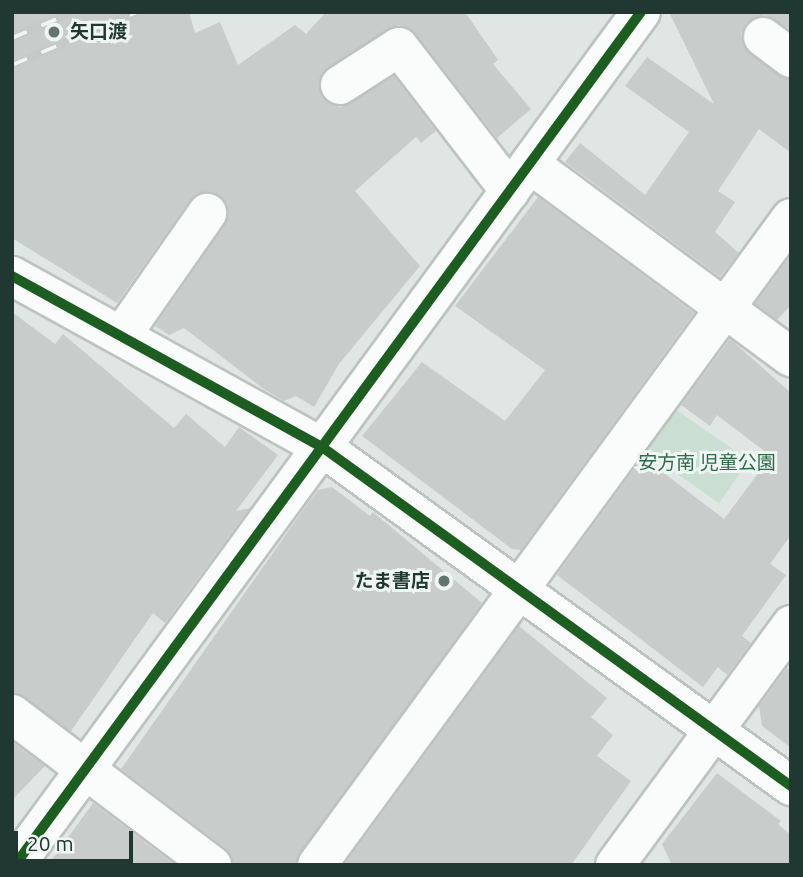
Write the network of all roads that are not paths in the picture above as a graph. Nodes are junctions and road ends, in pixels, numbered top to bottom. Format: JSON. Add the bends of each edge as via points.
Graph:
{"nodes":[{"id":1,"x":641,"y":12,"type":"edge"},
{"id":2,"x":340,"y":85,"type":"dead end"},
{"id":3,"x":520,"y":177,"type":"junction"},
{"id":4,"x":207,"y":213,"type":"dead end"},
{"id":5,"x":791,"y":218,"type":"edge"},
{"id":6,"x":12,"y":276,"type":"edge"},
{"id":7,"x":725,"y":309,"type":"junction"},
{"id":8,"x":122,"y":335,"type":"junction"},
{"id":9,"x":791,"y":357,"type":"edge"},
{"id":10,"x":322,"y":447,"type":"junction"},
{"id":11,"x":517,"y":589,"type":"junction"},
{"id":12,"x":791,"y":625,"type":"edge"},
{"id":13,"x":12,"y":714,"type":"edge"},
{"id":14,"x":715,"y":729,"type":"junction"},
{"id":15,"x":87,"y":767,"type":"junction"},
{"id":16,"x":791,"y":786,"type":"edge"},
{"id":17,"x":15,"y":865,"type":"edge"},
{"id":18,"x":212,"y":865,"type":"edge"},
{"id":19,"x":317,"y":865,"type":"edge"},
{"id":20,"x":615,"y":865,"type":"edge"}],
"edges":[{"from":1,"to":3,"type":"street"},
{"from":2,"to":3,"type":"street","via":[[399,47]]},
{"from":3,"to":7,"type":"street"},
{"from":3,"to":10,"type":"street"},
{"from":4,"to":8,"type":"street"},
{"from":5,"to":7,"type":"street"},
{"from":6,"to":8,"type":"street"},
{"from":7,"to":9,"type":"street"},
{"from":7,"to":11,"type":"street"},
{"from":8,"to":10,"type":"street"},
{"from":10,"to":11,"type":"street"},
{"from":10,"to":15,"type":"street"},
{"from":11,"to":14,"type":"street"},
{"from":11,"to":19,"type":"street"},
{"from":12,"to":14,"type":"street"},
{"from":13,"to":15,"type":"street"},
{"from":14,"to":16,"type":"street"},
{"from":14,"to":20,"type":"street"},
{"from":15,"to":17,"type":"street"},
{"from":15,"to":18,"type":"street"}]}
